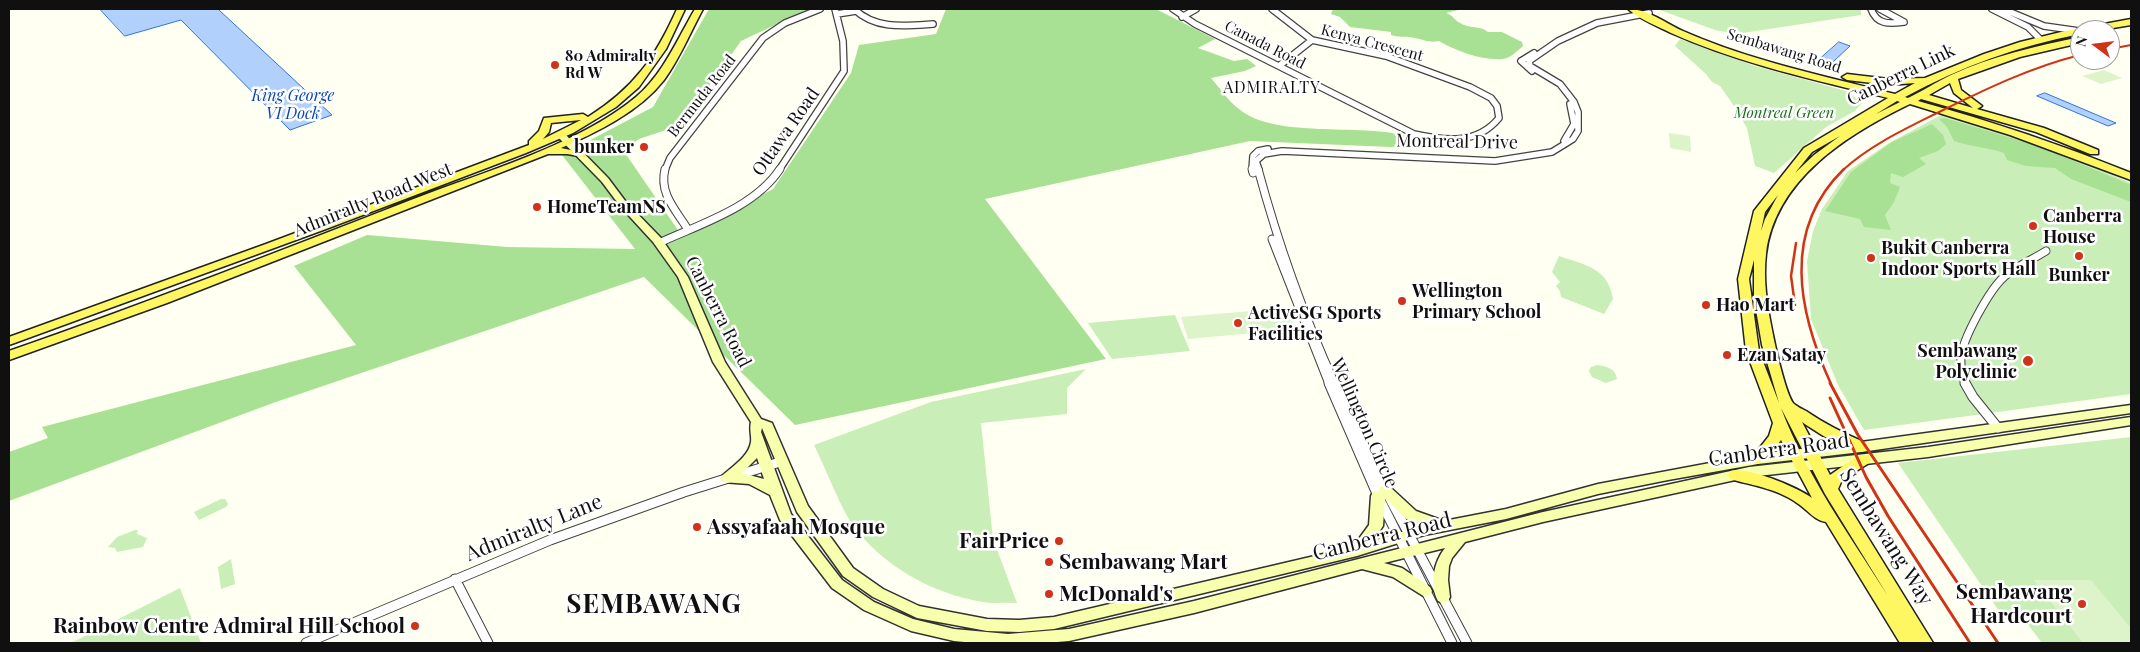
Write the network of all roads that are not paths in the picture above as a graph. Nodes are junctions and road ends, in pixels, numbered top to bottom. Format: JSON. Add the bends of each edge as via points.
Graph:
{"nodes":[{"id":1,"x":681,"y":9,"type":"edge"},
{"id":2,"x":820,"y":9,"type":"edge"},
{"id":3,"x":1173,"y":9,"type":"edge"},
{"id":4,"x":1196,"y":9,"type":"edge"},
{"id":5,"x":1272,"y":9,"type":"edge"},
{"id":6,"x":1628,"y":9,"type":"edge"},
{"id":7,"x":1632,"y":9,"type":"edge"},
{"id":8,"x":1871,"y":9,"type":"edge"},
{"id":9,"x":1880,"y":9,"type":"edge"},
{"id":10,"x":1992,"y":9,"type":"edge"},
{"id":11,"x":2003,"y":9,"type":"edge"},
{"id":12,"x":855,"y":10,"type":"edge"},
{"id":13,"x":836,"y":12,"type":"edge"},
{"id":14,"x":1644,"y":12,"type":"edge"},
{"id":15,"x":697,"y":13,"type":"edge"},
{"id":16,"x":1182,"y":16,"type":"junction"},
{"id":17,"x":1622,"y":18,"type":"junction"},
{"id":18,"x":933,"y":24,"type":"dead end"},
{"id":19,"x":674,"y":26,"type":"junction"},
{"id":20,"x":2070,"y":31,"type":"edge"},
{"id":21,"x":2070,"y":35,"type":"edge"},
{"id":22,"x":2070,"y":37,"type":"edge"},
{"id":23,"x":2040,"y":39,"type":"junction"},
{"id":24,"x":1312,"y":40,"type":"junction"},
{"id":25,"x":1779,"y":63,"type":"junction"},
{"id":26,"x":1279,"y":66,"type":"junction"},
{"id":27,"x":1847,"y":77,"type":"junction"},
{"id":28,"x":1953,"y":78,"type":"junction"},
{"id":29,"x":1930,"y":79,"type":"junction"},
{"id":30,"x":1839,"y":84,"type":"junction"},
{"id":31,"x":1922,"y":95,"type":"junction"},
{"id":32,"x":1907,"y":97,"type":"junction"},
{"id":33,"x":1896,"y":102,"type":"junction"},
{"id":34,"x":1867,"y":104,"type":"junction"},
{"id":35,"x":1931,"y":108,"type":"junction"},
{"id":36,"x":598,"y":114,"type":"junction"},
{"id":37,"x":1992,"y":114,"type":"junction"},
{"id":38,"x":2059,"y":137,"type":"junction"},
{"id":39,"x":564,"y":138,"type":"junction"},
{"id":40,"x":1429,"y":138,"type":"joint"},
{"id":41,"x":2048,"y":143,"type":"junction"},
{"id":42,"x":527,"y":147,"type":"junction"},
{"id":43,"x":1260,"y":153,"type":"joint"},
{"id":44,"x":536,"y":154,"type":"junction"},
{"id":45,"x":581,"y":155,"type":"junction"},
{"id":46,"x":2131,"y":169,"type":"edge"},
{"id":47,"x":2131,"y":177,"type":"edge"},
{"id":48,"x":415,"y":202,"type":"junction"},
{"id":49,"x":376,"y":206,"type":"junction"},
{"id":50,"x":687,"y":228,"type":"junction"},
{"id":51,"x":659,"y":243,"type":"junction"},
{"id":52,"x":2046,"y":251,"type":"dead end"},
{"id":53,"x":9,"y":341,"type":"edge"},
{"id":54,"x":9,"y":356,"type":"edge"},
{"id":55,"x":1785,"y":404,"type":"junction"},
{"id":56,"x":2131,"y":409,"type":"edge"},
{"id":57,"x":2131,"y":421,"type":"edge"},
{"id":58,"x":757,"y":422,"type":"junction"},
{"id":59,"x":1779,"y":424,"type":"junction"},
{"id":60,"x":1998,"y":428,"type":"junction"},
{"id":61,"x":758,"y":440,"type":"junction"},
{"id":62,"x":1862,"y":453,"type":"junction"},
{"id":63,"x":1758,"y":459,"type":"junction"},
{"id":64,"x":1804,"y":459,"type":"junction"},
{"id":65,"x":783,"y":461,"type":"junction"},
{"id":66,"x":766,"y":467,"type":"junction"},
{"id":67,"x":1735,"y":475,"type":"junction"},
{"id":68,"x":729,"y":478,"type":"junction"},
{"id":69,"x":1830,"y":490,"type":"junction"},
{"id":70,"x":775,"y":492,"type":"junction"},
{"id":71,"x":1382,"y":493,"type":"junction"},
{"id":72,"x":1834,"y":525,"type":"junction"},
{"id":73,"x":1448,"y":527,"type":"junction"},
{"id":74,"x":1404,"y":536,"type":"junction"},
{"id":75,"x":1460,"y":540,"type":"junction"},
{"id":76,"x":1412,"y":552,"type":"junction"},
{"id":77,"x":1358,"y":557,"type":"junction"},
{"id":78,"x":455,"y":579,"type":"junction"},
{"id":79,"x":1425,"y":592,"type":"junction"},
{"id":80,"x":1443,"y":597,"type":"junction"},
{"id":81,"x":306,"y":643,"type":"edge"},
{"id":82,"x":488,"y":643,"type":"edge"},
{"id":83,"x":1452,"y":643,"type":"edge"},
{"id":84,"x":1467,"y":643,"type":"edge"},
{"id":85,"x":1908,"y":643,"type":"edge"},
{"id":86,"x":1925,"y":643,"type":"edge"}],
"edges":[{"from":1,"to":19,"type":"main road","name":"Admiralty Road West"},
{"from":2,"to":50,"type":"street","name":"Bermuda Road","via":[[785,23],[763,38],[670,158],[663,171],[663,190]]},
{"from":3,"to":16,"type":"street","name":"Canada Road"},
{"from":4,"to":16,"type":"street"},
{"from":5,"to":24,"type":"street","name":"Kenya Crescent"},
{"from":6,"to":17,"type":"main road"},
{"from":7,"to":14,"type":"main road","name":"Sembawang Road"},
{"from":8,"to":9,"type":"street","via":[[1874,17],[1886,24],[1904,22]]},
{"from":10,"to":23,"type":"street","via":[[2028,27]]},
{"from":11,"to":20,"type":"street","via":[[2044,26]]},
{"from":12,"to":13,"type":"street"},
{"from":12,"to":18,"type":"street","via":[[865,18],[884,24]]},
{"from":13,"to":50,"type":"street","name":"Ottawa Road","via":[[843,41],[844,71],[770,184],[741,205]]},
{"from":14,"to":17,"type":"street"},
{"from":14,"to":25,"type":"main road","name":"Sembawang Road","via":[[1707,44]]},
{"from":15,"to":19,"type":"main road","via":[[685,24]]},
{"from":15,"to":39,"type":"main road","name":"Admiralty Road West","via":[[652,89],[627,109]]},
{"from":16,"to":26,"type":"street","name":"Canada Road"},
{"from":17,"to":43,"type":"street","name":"Montreal Drive","via":[[1597,23],[1525,63],[1561,90],[1574,113],[1571,134],[1547,150],[1486,158],[1287,147]]},
{"from":19,"to":36,"type":"main road","name":"Admiralty Road West","via":[[644,77],[630,92]]},
{"from":21,"to":23,"type":"main road","name":"Canberra Link"},
{"from":22,"to":28,"type":"main road","name":"Canberra Link"},
{"from":23,"to":29,"type":"main road","name":"Canberra Link"},
{"from":24,"to":26,"type":"street"},
{"from":24,"to":40,"type":"street","name":"Kenya Crescent","via":[[1386,56],[1428,70],[1470,87],[1491,98],[1497,106],[1497,121],[1490,130],[1476,137],[1464,140]]},
{"from":25,"to":27,"type":"main road","name":"Sembawang Road"},
{"from":25,"to":30,"type":"main road","name":"Sembawang Road"},
{"from":26,"to":40,"type":"street","name":"Canada Road","via":[[1400,128]]},
{"from":27,"to":29,"type":"main road","via":[[1899,82]]},
{"from":27,"to":32,"type":"main road","name":"Sembawang Road"},
{"from":28,"to":31,"type":"main road","name":"Canberra Link"},
{"from":28,"to":37,"type":"main road","via":[[1956,91]]},
{"from":29,"to":32,"type":"main road","name":"Canberra Link"},
{"from":30,"to":33,"type":"main road","name":"Sembawang Road"},
{"from":30,"to":34,"type":"main road"},
{"from":31,"to":32,"type":"main road","name":"Canberra Link"},
{"from":31,"to":37,"type":"main road"},
{"from":32,"to":33,"type":"main road","name":"Canberra Link"},
{"from":32,"to":35,"type":"main road","name":"Sembawang Road"},
{"from":33,"to":34,"type":"main road","name":"Canberra Link"},
{"from":33,"to":35,"type":"main road","name":"Sembawang Road"},
{"from":33,"to":55,"type":"main road","name":"Canberra Link","via":[[1839,138],[1798,177],[1775,210],[1762,243],[1759,280],[1765,331],[1774,374]]},
{"from":34,"to":59,"type":"main road","name":"Canberra Link","via":[[1784,172],[1749,234],[1742,278],[1743,306],[1758,364]]},
{"from":35,"to":41,"type":"main road","name":"Sembawang Road"},
{"from":36,"to":39,"type":"main road","name":"Admiralty Road West"},
{"from":36,"to":42,"type":"main road","via":[[579,119],[546,120],[544,132]]},
{"from":37,"to":38,"type":"main road"},
{"from":38,"to":41,"type":"main road","via":[[2051,138]]},
{"from":38,"to":46,"type":"main road"},
{"from":39,"to":42,"type":"main road","name":"Admiralty Road West"},
{"from":39,"to":44,"type":"main road","name":"Admiralty Road West"},
{"from":39,"to":45,"type":"main road","name":"Canberra Road"},
{"from":41,"to":47,"type":"main road","name":"Sembawang Road"},
{"from":42,"to":49,"type":"main road","name":"Admiralty Road West"},
{"from":43,"to":71,"type":"street","name":"Wellington Circle","via":[[1250,162],[1276,249],[1311,342]]},
{"from":44,"to":45,"type":"main road","via":[[558,151]]},
{"from":44,"to":48,"type":"main road","name":"Admiralty Road West"},
{"from":45,"to":51,"type":"main road","name":"Canberra Road"},
{"from":48,"to":49,"type":"main road","via":[[386,210]]},
{"from":48,"to":54,"type":"main road","name":"Admiralty Road West","via":[[227,277]]},
{"from":49,"to":53,"type":"main road","name":"Admiralty Road West"},
{"from":50,"to":51,"type":"street","name":"Ottawa Road"},
{"from":51,"to":58,"type":"main road","name":"Canberra Road","via":[[683,277],[719,362]]},
{"from":52,"to":60,"type":"street","via":[[2002,278],[1969,328],[1960,349],[1961,375],[1969,392]]},
{"from":55,"to":62,"type":"main road"},
{"from":55,"to":64,"type":"main road","name":"Canberra Link"},
{"from":56,"to":60,"type":"main road","name":"Canberra Road"},
{"from":57,"to":62,"type":"main road","name":"Canberra Road"},
{"from":58,"to":61,"type":"main road","name":"Canberra Road","via":[[755,432]]},
{"from":58,"to":65,"type":"main road","name":"Canberra Road","via":[[768,426]]},
{"from":59,"to":63,"type":"main road","via":[[1776,437]]},
{"from":59,"to":64,"type":"main road","name":"Canberra Link"},
{"from":60,"to":62,"type":"main road","name":"Canberra Road"},
{"from":61,"to":66,"type":"main road","name":"Canberra Road"},
{"from":61,"to":68,"type":"main road","via":[[752,456]]},
{"from":62,"to":64,"type":"main road","name":"Canberra Road"},
{"from":62,"to":69,"type":"main road","via":[[1836,477]]},
{"from":63,"to":64,"type":"main road","name":"Canberra Road"},
{"from":63,"to":73,"type":"main road","name":"Canberra Road","via":[[1598,489]]},
{"from":64,"to":67,"type":"main road","name":"Canberra Road"},
{"from":64,"to":69,"type":"main road","name":"Sembawang Way"},
{"from":64,"to":72,"type":"main road","name":"Sembawang Way"},
{"from":65,"to":66,"type":"street","name":"Admiralty Lane"},
{"from":65,"to":77,"type":"main road","name":"Canberra Road","via":[[802,508],[848,572],[878,593],[917,612],[952,620],[1019,626],[1054,623]]},
{"from":66,"to":68,"type":"street","name":"Admiralty Lane"},
{"from":66,"to":70,"type":"main road","name":"Canberra Road"},
{"from":67,"to":72,"type":"main road","via":[[1778,485],[1805,499]]},
{"from":67,"to":75,"type":"main road","name":"Canberra Road","via":[[1543,517]]},
{"from":68,"to":70,"type":"main road","via":[[744,477],[758,481]]},
{"from":68,"to":78,"type":"street","name":"Admiralty Lane","via":[[618,515]]},
{"from":69,"to":86,"type":"main road","name":"Sembawang Way"},
{"from":70,"to":77,"type":"main road","name":"Canberra Road","via":[[785,516],[837,584],[869,606],[912,625],[954,635],[1008,640],[1068,635],[1194,607]]},
{"from":71,"to":73,"type":"main road","via":[[1411,515]]},
{"from":71,"to":74,"type":"street","name":"Wellington Circle"},
{"from":71,"to":77,"type":"main road","via":[[1376,526]]},
{"from":72,"to":85,"type":"main road","name":"Sembawang Way"},
{"from":73,"to":74,"type":"main road","name":"Canberra Road"},
{"from":74,"to":76,"type":"street"},
{"from":74,"to":76,"type":"street"},
{"from":74,"to":77,"type":"main road","name":"Canberra Road"},
{"from":75,"to":76,"type":"main road","name":"Canberra Road"},
{"from":75,"to":80,"type":"main road","via":[[1446,553],[1441,567]]},
{"from":76,"to":77,"type":"main road","name":"Canberra Road"},
{"from":76,"to":79,"type":"street"},
{"from":76,"to":80,"type":"street"},
{"from":77,"to":79,"type":"main road","via":[[1398,572]]},
{"from":78,"to":81,"type":"street","name":"Admiralty Lane"},
{"from":78,"to":82,"type":"street"},
{"from":79,"to":83,"type":"street"},
{"from":80,"to":84,"type":"street"}]}
